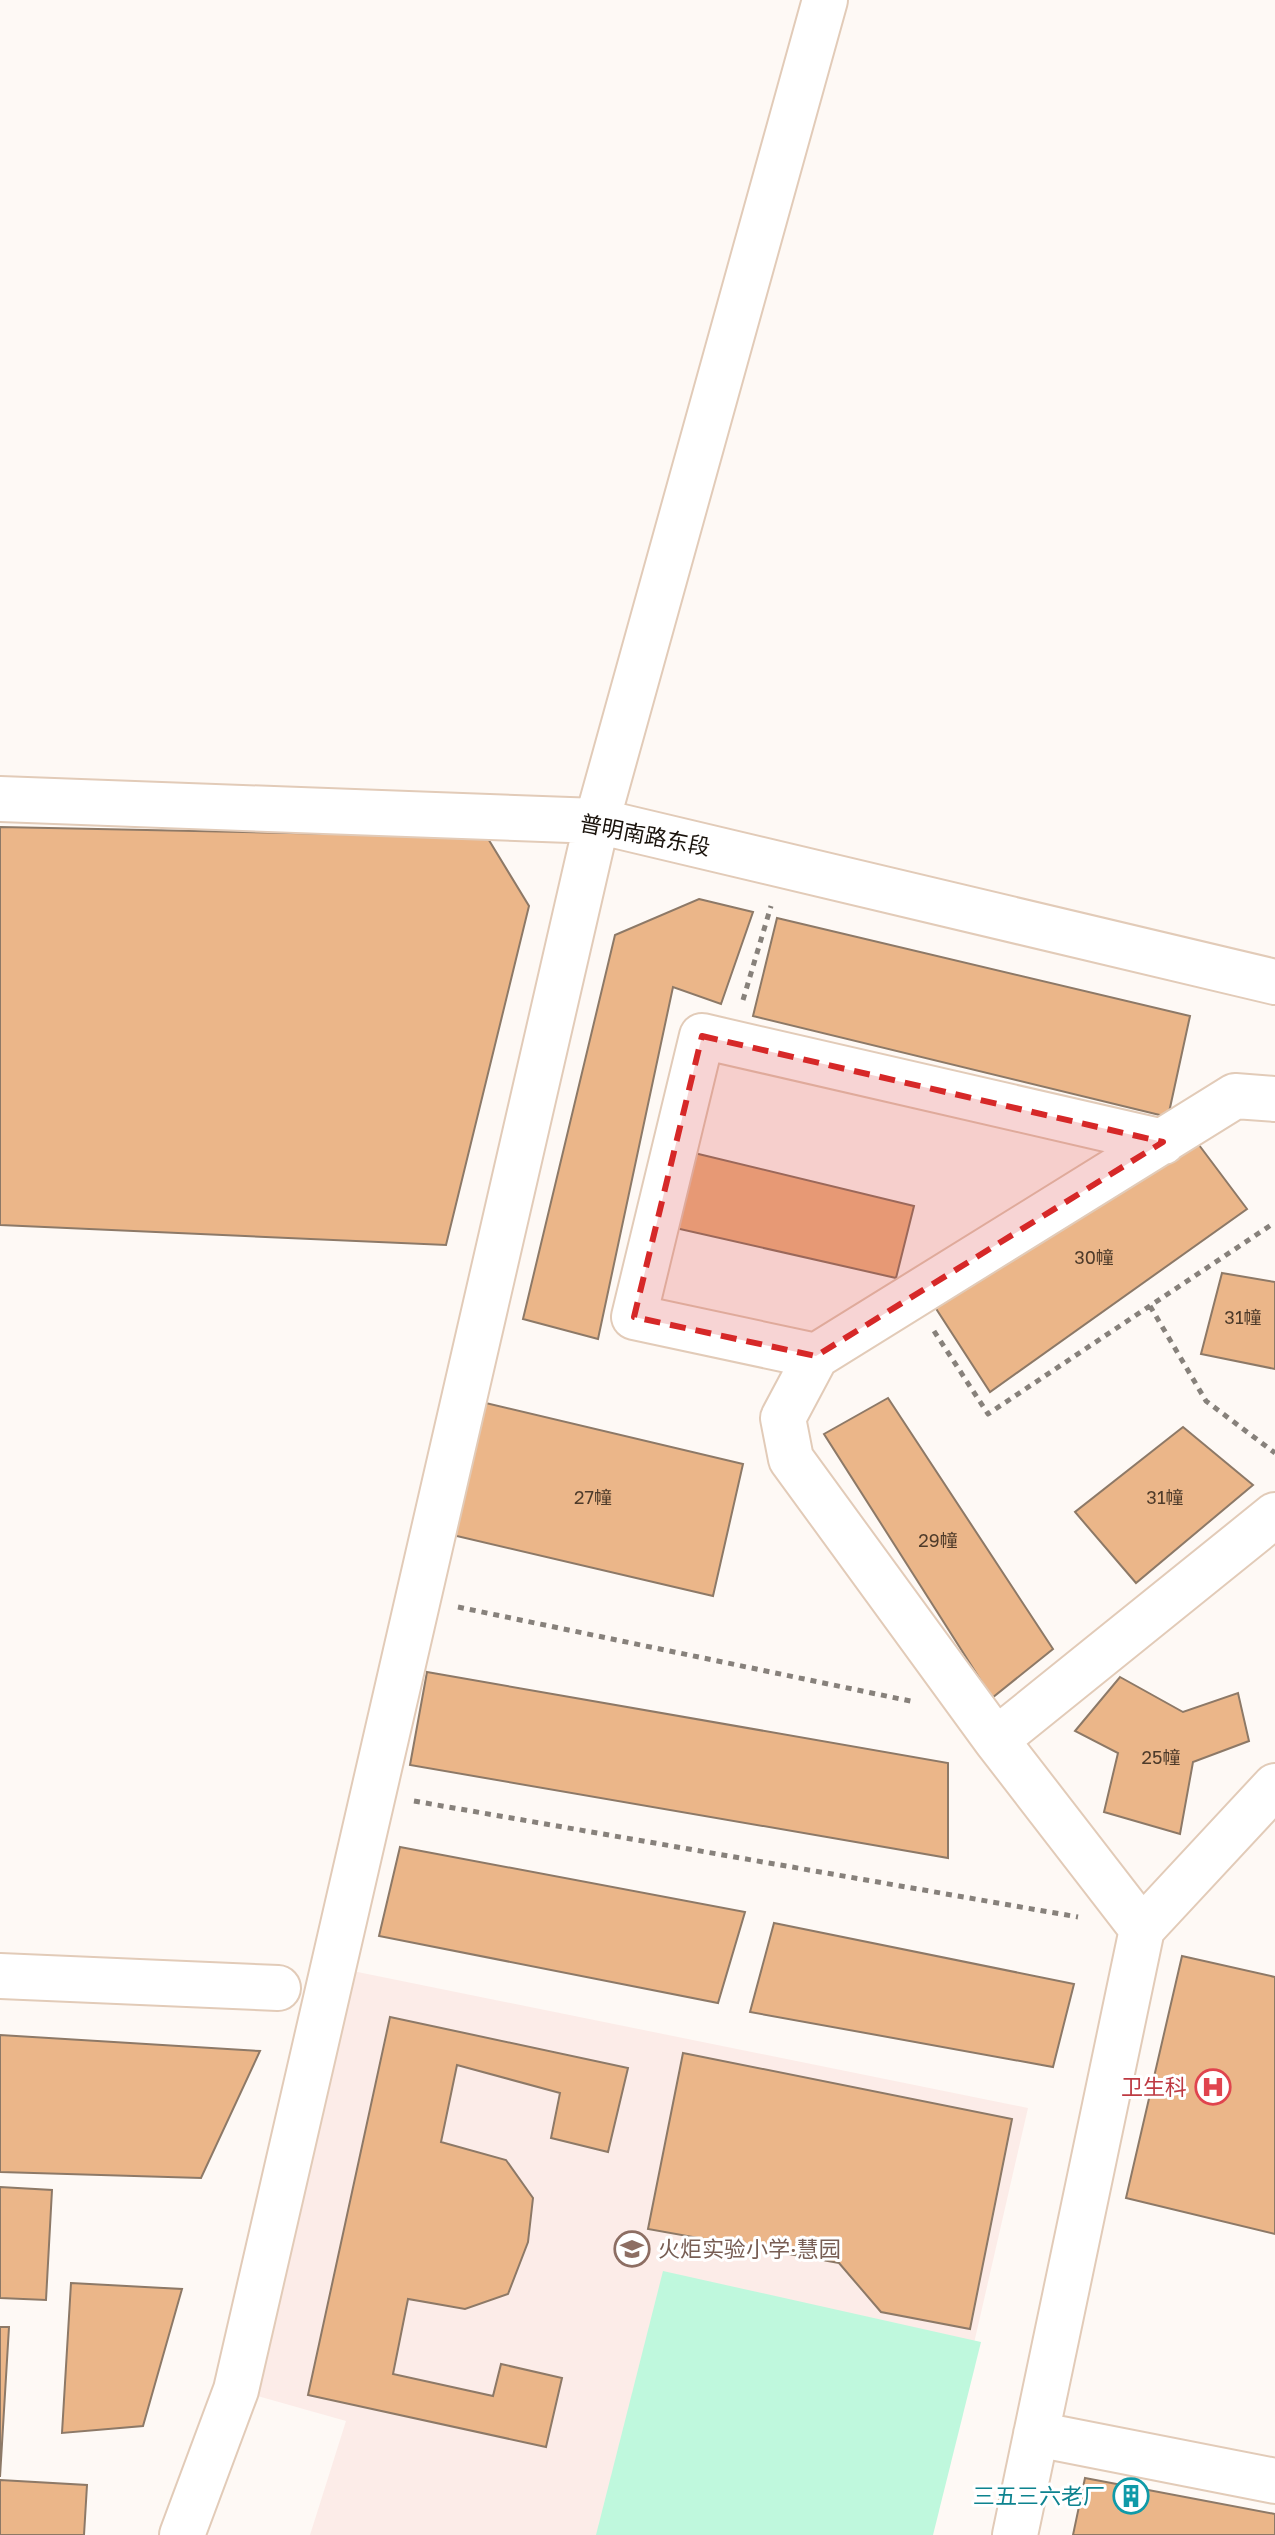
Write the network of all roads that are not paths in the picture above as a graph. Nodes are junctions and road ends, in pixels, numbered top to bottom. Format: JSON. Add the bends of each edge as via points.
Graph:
{"nodes":[{"id":1,"x":825,"y":0,"type":"edge"},
{"id":2,"x":0,"y":799,"type":"edge"},
{"id":3,"x":597,"y":821,"type":"junction"},
{"id":4,"x":1275,"y":982,"type":"edge"},
{"id":5,"x":1275,"y":1099,"type":"edge"},
{"id":6,"x":1163,"y":1142,"type":"junction"},
{"id":7,"x":816,"y":1356,"type":"junction"},
{"id":8,"x":1275,"y":1515,"type":"edge"},
{"id":9,"x":987,"y":1728,"type":"junction"},
{"id":10,"x":1275,"y":1786,"type":"edge"},
{"id":11,"x":1142,"y":1929,"type":"junction"},
{"id":12,"x":0,"y":1976,"type":"edge"},
{"id":13,"x":278,"y":1988,"type":"dead end"},
{"id":14,"x":1036,"y":2434,"type":"junction"},
{"id":15,"x":1275,"y":2481,"type":"edge"},
{"id":16,"x":182,"y":2535,"type":"edge"},
{"id":17,"x":1015,"y":2535,"type":"edge"}],
"edges":[{"from":1,"to":3,"type":"street"},
{"from":2,"to":3,"type":"street","name":"普明南路东段"},
{"from":3,"to":4,"type":"street","name":"普明南路东段"},
{"from":3,"to":16,"type":"street","via":[[236,2390]]},
{"from":5,"to":6,"type":"street","via":[[1235,1096]]},
{"from":6,"to":7,"type":"street"},
{"from":6,"to":7,"type":"street","via":[[702,1036],[634,1317]]},
{"from":7,"to":9,"type":"street","via":[[783,1418],[791,1459]]},
{"from":8,"to":9,"type":"street"},
{"from":9,"to":11,"type":"street"},
{"from":10,"to":11,"type":"street"},
{"from":11,"to":14,"type":"street"},
{"from":12,"to":13,"type":"street"},
{"from":14,"to":15,"type":"street"},
{"from":14,"to":17,"type":"street"}]}
